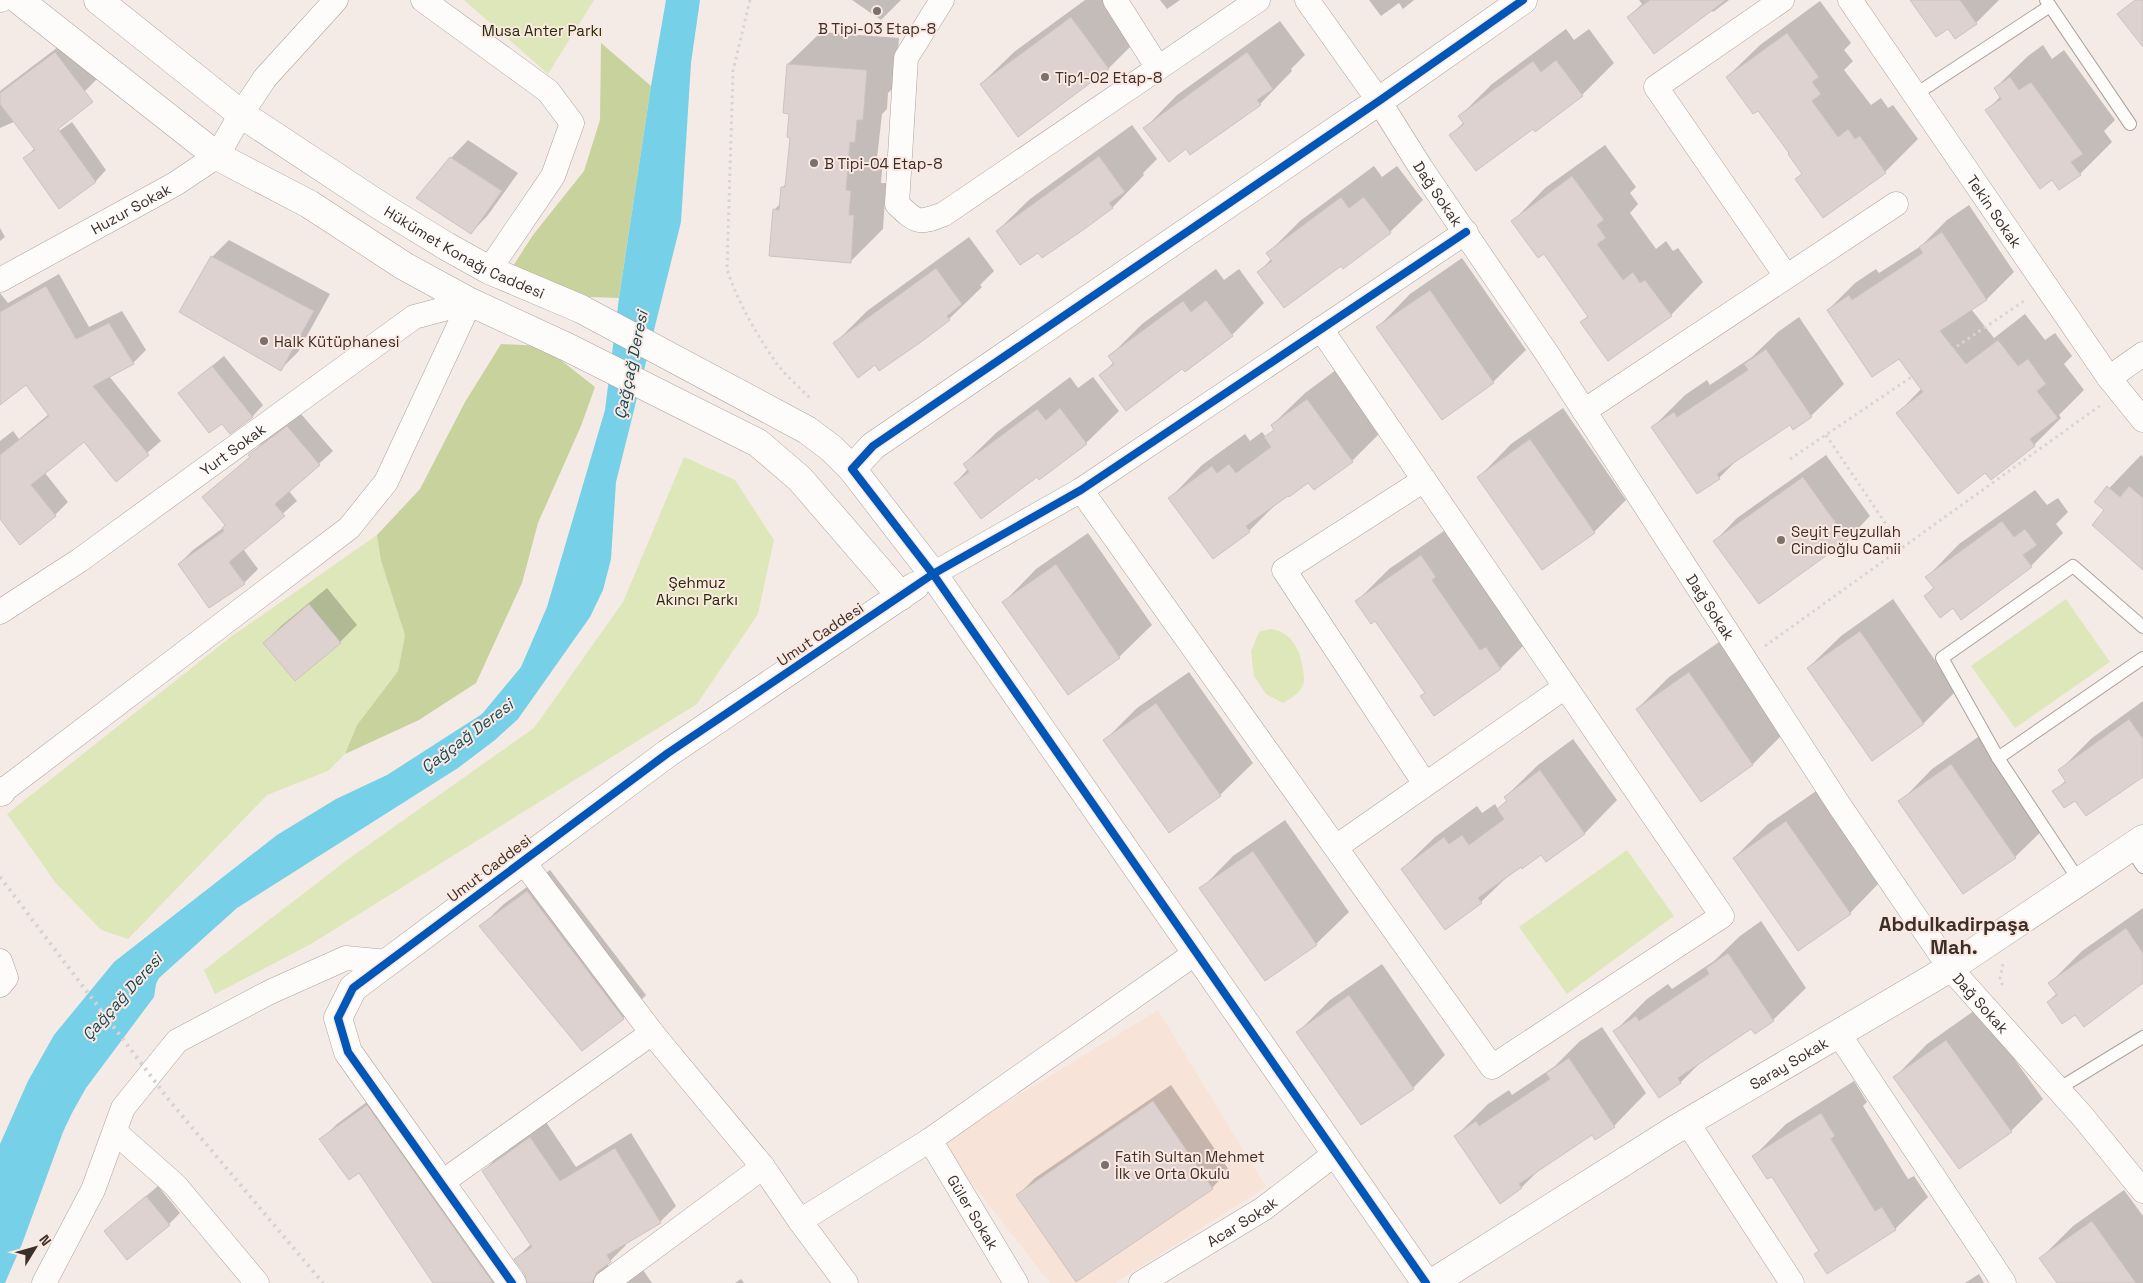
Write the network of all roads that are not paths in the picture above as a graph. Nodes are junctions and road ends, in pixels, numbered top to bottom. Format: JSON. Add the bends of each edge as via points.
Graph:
{"nodes":[{"id":1,"x":19,"y":0,"type":"edge"},
{"id":2,"x":98,"y":0,"type":"edge"},
{"id":3,"x":336,"y":0,"type":"edge"},
{"id":4,"x":423,"y":0,"type":"edge"},
{"id":5,"x":942,"y":0,"type":"edge"},
{"id":6,"x":1115,"y":0,"type":"edge"},
{"id":7,"x":1258,"y":0,"type":"edge"},
{"id":8,"x":1307,"y":0,"type":"edge"},
{"id":9,"x":1523,"y":0,"type":"edge"},
{"id":10,"x":1782,"y":0,"type":"edge"},
{"id":11,"x":1850,"y":0,"type":"edge"},
{"id":12,"x":2048,"y":3,"type":"edge"},
{"id":13,"x":1158,"y":68,"type":"junction"},
{"id":14,"x":1916,"y":94,"type":"junction"},
{"id":15,"x":1379,"y":102,"type":"junction"},
{"id":16,"x":240,"y":114,"type":"junction"},
{"id":17,"x":2130,"y":124,"type":"dead end"},
{"id":18,"x":217,"y":156,"type":"junction"},
{"id":19,"x":1896,"y":204,"type":"dead end"},
{"id":20,"x":1466,"y":232,"type":"junction"},
{"id":21,"x":489,"y":270,"type":"junction"},
{"id":22,"x":1786,"y":276,"type":"junction"},
{"id":23,"x":0,"y":280,"type":"edge"},
{"id":24,"x":470,"y":302,"type":"junction"},
{"id":25,"x":1321,"y":329,"type":"junction"},
{"id":26,"x":2143,"y":354,"type":"edge"},
{"id":27,"x":2114,"y":385,"type":"junction"},
{"id":28,"x":1584,"y":411,"type":"junction"},
{"id":29,"x":2143,"y":420,"type":"edge"},
{"id":30,"x":852,"y":469,"type":"junction"},
{"id":31,"x":1424,"y":480,"type":"junction"},
{"id":32,"x":1081,"y":490,"type":"junction"},
{"id":33,"x":933,"y":574,"type":"junction"},
{"id":34,"x":901,"y":596,"type":"junction"},
{"id":35,"x":0,"y":612,"type":"edge"},
{"id":36,"x":2143,"y":627,"type":"edge"},
{"id":37,"x":2143,"y":658,"type":"edge"},
{"id":38,"x":1565,"y":687,"type":"junction"},
{"id":39,"x":1998,"y":758,"type":"junction"},
{"id":40,"x":1425,"y":784,"type":"junction"},
{"id":41,"x":0,"y":792,"type":"edge"},
{"id":42,"x":1336,"y":847,"type":"junction"},
{"id":43,"x":2139,"y":851,"type":"edge"},
{"id":44,"x":522,"y":860,"type":"junction"},
{"id":45,"x":2080,"y":882,"type":"junction"},
{"id":46,"x":1198,"y":952,"type":"junction"},
{"id":47,"x":0,"y":961,"type":"edge"},
{"id":48,"x":388,"y":962,"type":"junction"},
{"id":49,"x":1950,"y":968,"type":"junction"},
{"id":50,"x":0,"y":985,"type":"edge"},
{"id":51,"x":652,"y":1033,"type":"junction"},
{"id":52,"x":1838,"y":1033,"type":"junction"},
{"id":53,"x":2143,"y":1037,"type":"edge"},
{"id":54,"x":2058,"y":1089,"type":"junction"},
{"id":55,"x":1687,"y":1122,"type":"junction"},
{"id":56,"x":115,"y":1132,"type":"junction"},
{"id":57,"x":930,"y":1140,"type":"junction"},
{"id":58,"x":1336,"y":1153,"type":"junction"},
{"id":59,"x":764,"y":1167,"type":"junction"},
{"id":60,"x":441,"y":1183,"type":"junction"},
{"id":61,"x":2143,"y":1191,"type":"edge"},
{"id":62,"x":800,"y":1221,"type":"junction"},
{"id":63,"x":52,"y":1280,"type":"edge"},
{"id":64,"x":257,"y":1283,"type":"edge"},
{"id":65,"x":512,"y":1283,"type":"edge"},
{"id":66,"x":606,"y":1283,"type":"edge"},
{"id":67,"x":846,"y":1283,"type":"edge"},
{"id":68,"x":1016,"y":1283,"type":"edge"},
{"id":69,"x":1140,"y":1283,"type":"edge"},
{"id":70,"x":1426,"y":1283,"type":"edge"},
{"id":71,"x":1432,"y":1283,"type":"edge"},
{"id":72,"x":1792,"y":1283,"type":"edge"},
{"id":73,"x":2004,"y":1283,"type":"edge"}],
"edges":[{"from":1,"to":18,"type":"street"},
{"from":2,"to":16,"type":"street","name":"Hükümet Konağı Caddesi"},
{"from":3,"to":16,"type":"street","name":"Huzur Sokak","via":[[265,78]]},
{"from":4,"to":21,"type":"street","via":[[548,91],[572,123],[553,176]]},
{"from":5,"to":13,"type":"street","via":[[906,58],[897,204],[912,219],[926,221],[944,214]]},
{"from":6,"to":13,"type":"street"},
{"from":7,"to":13,"type":"street"},
{"from":8,"to":15,"type":"street","name":"Dağ Sokak"},
{"from":9,"to":15,"type":"street"},
{"from":10,"to":22,"type":"street","via":[[1656,87]]},
{"from":11,"to":14,"type":"street","name":"Tekin Sokak"},
{"from":12,"to":14,"type":"lane"},
{"from":12,"to":17,"type":"lane"},
{"from":14,"to":27,"type":"street","name":"Tekin Sokak"},
{"from":15,"to":20,"type":"street","name":"Dağ Sokak"},
{"from":15,"to":30,"type":"street","via":[[873,446]]},
{"from":16,"to":18,"type":"street","name":"Huzur Sokak"},
{"from":16,"to":21,"type":"street","name":"Hükümet Konağı Caddesi","via":[[379,205]]},
{"from":18,"to":23,"type":"street","name":"Huzur Sokak","via":[[176,184]]},
{"from":18,"to":24,"type":"street","via":[[309,204],[404,266]]},
{"from":19,"to":22,"type":"street"},
{"from":20,"to":25,"type":"street"},
{"from":20,"to":28,"type":"street","name":"Dağ Sokak"},
{"from":21,"to":30,"type":"street","name":"Hükümet Konağı Caddesi","via":[[581,310],[807,430]]},
{"from":22,"to":28,"type":"street"},
{"from":24,"to":34,"type":"street","via":[[758,443],[800,479]]},
{"from":24,"to":35,"type":"street","name":"Yurt Sokak","via":[[414,317],[80,560]]},
{"from":24,"to":41,"type":"street","via":[[386,482],[349,528]]},
{"from":25,"to":31,"type":"street"},
{"from":25,"to":32,"type":"street"},
{"from":26,"to":27,"type":"street"},
{"from":27,"to":29,"type":"street","name":"Tekin Sokak"},
{"from":28,"to":49,"type":"street","name":"Dağ Sokak","via":[[1839,805]]},
{"from":30,"to":33,"type":"street","name":"Hükümet Konağı Caddesi"},
{"from":31,"to":38,"type":"street"},
{"from":31,"to":40,"type":"street","via":[[1284,570]]},
{"from":32,"to":33,"type":"street"},
{"from":32,"to":42,"type":"street"},
{"from":33,"to":34,"type":"street","name":"Umut Caddesi"},
{"from":33,"to":46,"type":"street","name":"Hükümet Konağı Caddesi"},
{"from":34,"to":44,"type":"street","name":"Umut Caddesi","via":[[668,753]]},
{"from":36,"to":39,"type":"lane","via":[[2073,566],[1942,658]]},
{"from":37,"to":39,"type":"lane"},
{"from":38,"to":40,"type":"street"},
{"from":38,"to":42,"type":"street","via":[[1722,916],[1492,1067]]},
{"from":39,"to":45,"type":"lane"},
{"from":40,"to":42,"type":"street"},
{"from":43,"to":45,"type":"street","name":"Saray Sokak"},
{"from":44,"to":48,"type":"street","name":"Umut Caddesi"},
{"from":44,"to":51,"type":"street"},
{"from":45,"to":49,"type":"street","name":"Saray Sokak"},
{"from":46,"to":57,"type":"street"},
{"from":46,"to":58,"type":"street","name":"Hükümet Konağı Caddesi"},
{"from":47,"to":50,"type":"street","via":[[6,978]]},
{"from":48,"to":56,"type":"street","via":[[346,958],[270,992],[177,1042],[124,1108]]},
{"from":48,"to":60,"type":"street","name":"Umut Caddesi","via":[[353,988],[338,1018],[348,1052]]},
{"from":49,"to":52,"type":"street","name":"Saray Sokak"},
{"from":49,"to":54,"type":"street","name":"Dağ Sokak"},
{"from":51,"to":59,"type":"street"},
{"from":51,"to":60,"type":"street"},
{"from":52,"to":55,"type":"street","name":"Saray Sokak"},
{"from":52,"to":73,"type":"street"},
{"from":53,"to":54,"type":"lane"},
{"from":54,"to":61,"type":"street","name":"Dağ Sokak"},
{"from":55,"to":71,"type":"street","name":"Saray Sokak"},
{"from":55,"to":72,"type":"street"},
{"from":56,"to":63,"type":"street"},
{"from":56,"to":64,"type":"street","via":[[175,1186]]},
{"from":57,"to":62,"type":"street"},
{"from":57,"to":68,"type":"street","name":"Güler Sokak"},
{"from":58,"to":69,"type":"street","name":"Acar Sokak","via":[[1263,1208]]},
{"from":58,"to":70,"type":"street","name":"Hükümet Konağı Caddesi"},
{"from":59,"to":62,"type":"street"},
{"from":59,"to":66,"type":"street"},
{"from":60,"to":65,"type":"street","name":"Umut Caddesi"},
{"from":62,"to":67,"type":"street"}]}
